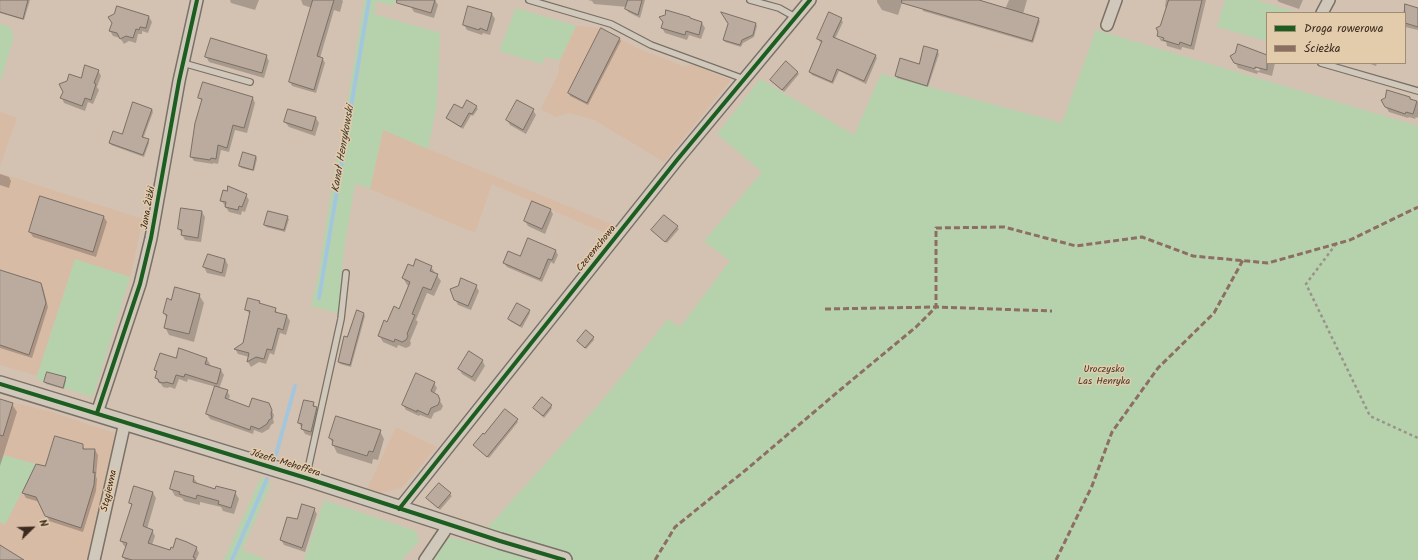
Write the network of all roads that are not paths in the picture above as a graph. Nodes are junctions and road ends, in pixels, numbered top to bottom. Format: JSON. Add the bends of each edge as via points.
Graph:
{"nodes":[{"id":1,"x":197,"y":0,"type":"edge"},
{"id":2,"x":529,"y":0,"type":"edge"},
{"id":3,"x":750,"y":0,"type":"edge"},
{"id":4,"x":810,"y":0,"type":"edge"},
{"id":5,"x":1116,"y":0,"type":"edge"},
{"id":6,"x":1329,"y":0,"type":"edge"},
{"id":7,"x":1323,"y":12,"type":"edge"},
{"id":8,"x":795,"y":17,"type":"junction"},
{"id":9,"x":1107,"y":25,"type":"dead end"},
{"id":10,"x":183,"y":63,"type":"junction"},
{"id":11,"x":1324,"y":64,"type":"edge"},
{"id":12,"x":744,"y":79,"type":"junction"},
{"id":13,"x":250,"y":82,"type":"dead end"},
{"id":14,"x":1418,"y":92,"type":"edge"},
{"id":15,"x":346,"y":273,"type":"dead end"},
{"id":16,"x":0,"y":384,"type":"edge"},
{"id":17,"x":97,"y":413,"type":"junction"},
{"id":18,"x":126,"y":422,"type":"junction"},
{"id":19,"x":306,"y":478,"type":"junction"},
{"id":20,"x":399,"y":509,"type":"junction"},
{"id":21,"x":447,"y":525,"type":"junction"},
{"id":22,"x":94,"y":560,"type":"edge"},
{"id":23,"x":425,"y":560,"type":"edge"},
{"id":24,"x":564,"y":560,"type":"edge"}],
"edges":[{"from":1,"to":10,"type":"street","name":"Jana Żiżki"},
{"from":2,"to":12,"type":"lane","via":[[611,24],[651,45]]},
{"from":3,"to":8,"type":"lane","via":[[779,8]]},
{"from":4,"to":8,"type":"street","name":"Czeremchowa"},
{"from":5,"to":9,"type":"street"},
{"from":6,"to":7,"type":"street"},
{"from":8,"to":12,"type":"street","name":"Czeremchowa"},
{"from":10,"to":13,"type":"lane"},
{"from":10,"to":17,"type":"street","name":"Jana Żiżki","via":[[152,238],[140,284]]},
{"from":11,"to":14,"type":"lane"},
{"from":12,"to":20,"type":"street","name":"Czeremchowa"},
{"from":15,"to":19,"type":"lane","via":[[341,319]]},
{"from":16,"to":17,"type":"street","name":"Józefa Mehoffera"},
{"from":17,"to":18,"type":"street","name":"Józefa Mehoffera"},
{"from":18,"to":19,"type":"street","name":"Józefa Mehoffera"},
{"from":18,"to":22,"type":"street","name":"Stągiewna"},
{"from":19,"to":20,"type":"street","name":"Józefa Mehoffera"},
{"from":20,"to":21,"type":"street","name":"Józefa Mehoffera"},
{"from":21,"to":23,"type":"street"},
{"from":21,"to":24,"type":"street","name":"Józefa Mehoffera"}]}
